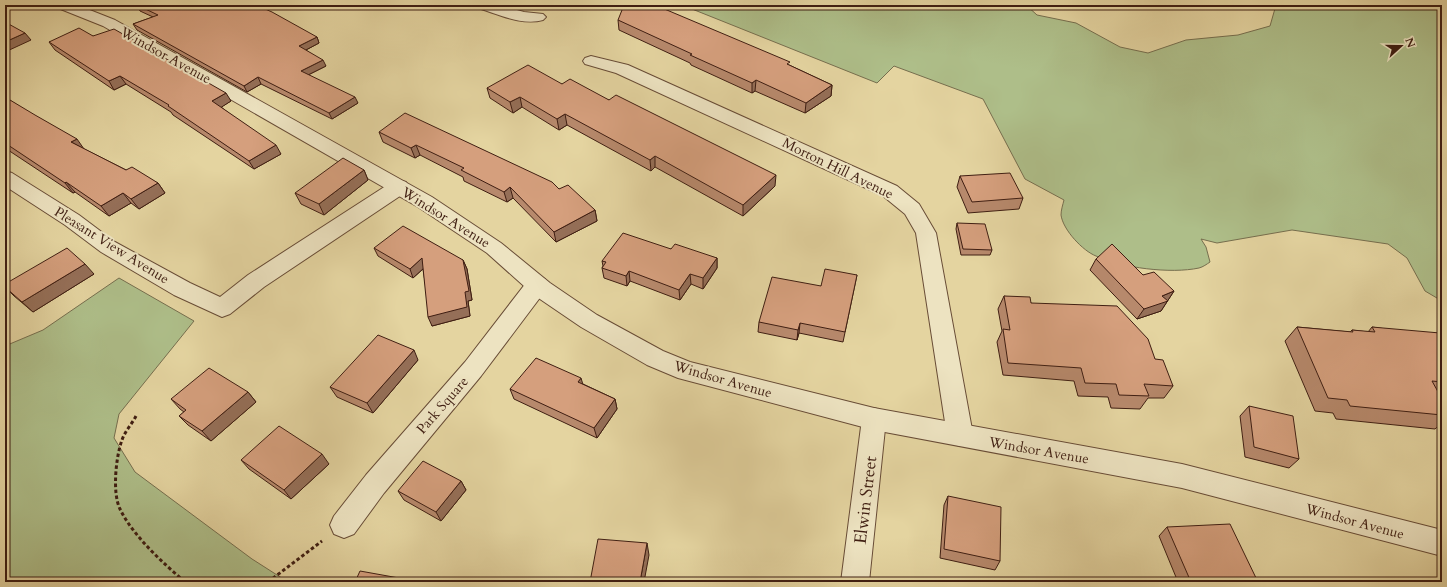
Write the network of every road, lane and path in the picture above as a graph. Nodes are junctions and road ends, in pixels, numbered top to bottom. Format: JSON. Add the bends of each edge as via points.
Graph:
{"nodes":[{"id":1,"x":63,"y":5,"type":"edge"},
{"id":2,"x":483,"y":5,"type":"edge"},
{"id":3,"x":538,"y":17,"type":"dead end"},
{"id":4,"x":591,"y":61,"type":"dead end"},
{"id":5,"x":5,"y":177,"type":"edge"},
{"id":6,"x":399,"y":187,"type":"junction"},
{"id":7,"x":537,"y":285,"type":"junction"},
{"id":8,"x":136,"y":416,"type":"dead end"},
{"id":9,"x":874,"y":418,"type":"junction"},
{"id":10,"x":960,"y":435,"type":"junction"},
{"id":11,"x":344,"y":525,"type":"joint"},
{"id":12,"x":1442,"y":544,"type":"edge"},
{"id":13,"x":185,"y":582,"type":"edge"},
{"id":14,"x":268,"y":582,"type":"edge"},
{"id":15,"x":855,"y":582,"type":"edge"}],
"edges":[{"from":1,"to":6,"type":"street","name":"Windsor Avenue","via":[[109,23]]},
{"from":2,"to":3,"type":"street","via":[[523,17]]},
{"from":4,"to":10,"type":"street","name":"Morton Hill Avenue","via":[[622,69],[890,191],[912,209],[926,234]]},
{"from":5,"to":6,"type":"street","name":"Pleasant View Avenue","via":[[72,220],[108,247],[182,289],[222,308],[256,281]]},
{"from":6,"to":7,"type":"street","name":"Windsor Avenue","via":[[494,248]]},
{"from":7,"to":9,"type":"street","name":"Windsor Avenue","via":[[588,320],[655,358],[686,371]]},
{"from":7,"to":11,"type":"street","name":"Park Square","via":[[473,369],[375,484]]},
{"from":8,"to":13,"type":"path","via":[[121,442],[117,501],[127,520],[154,553]]},
{"from":9,"to":10,"type":"street","name":"Windsor Avenue"},
{"from":9,"to":15,"type":"street","name":"Elwin Street"},
{"from":10,"to":12,"type":"street","name":"Windsor Avenue","via":[[1182,476]]},
{"from":11,"to":14,"type":"path"}]}
